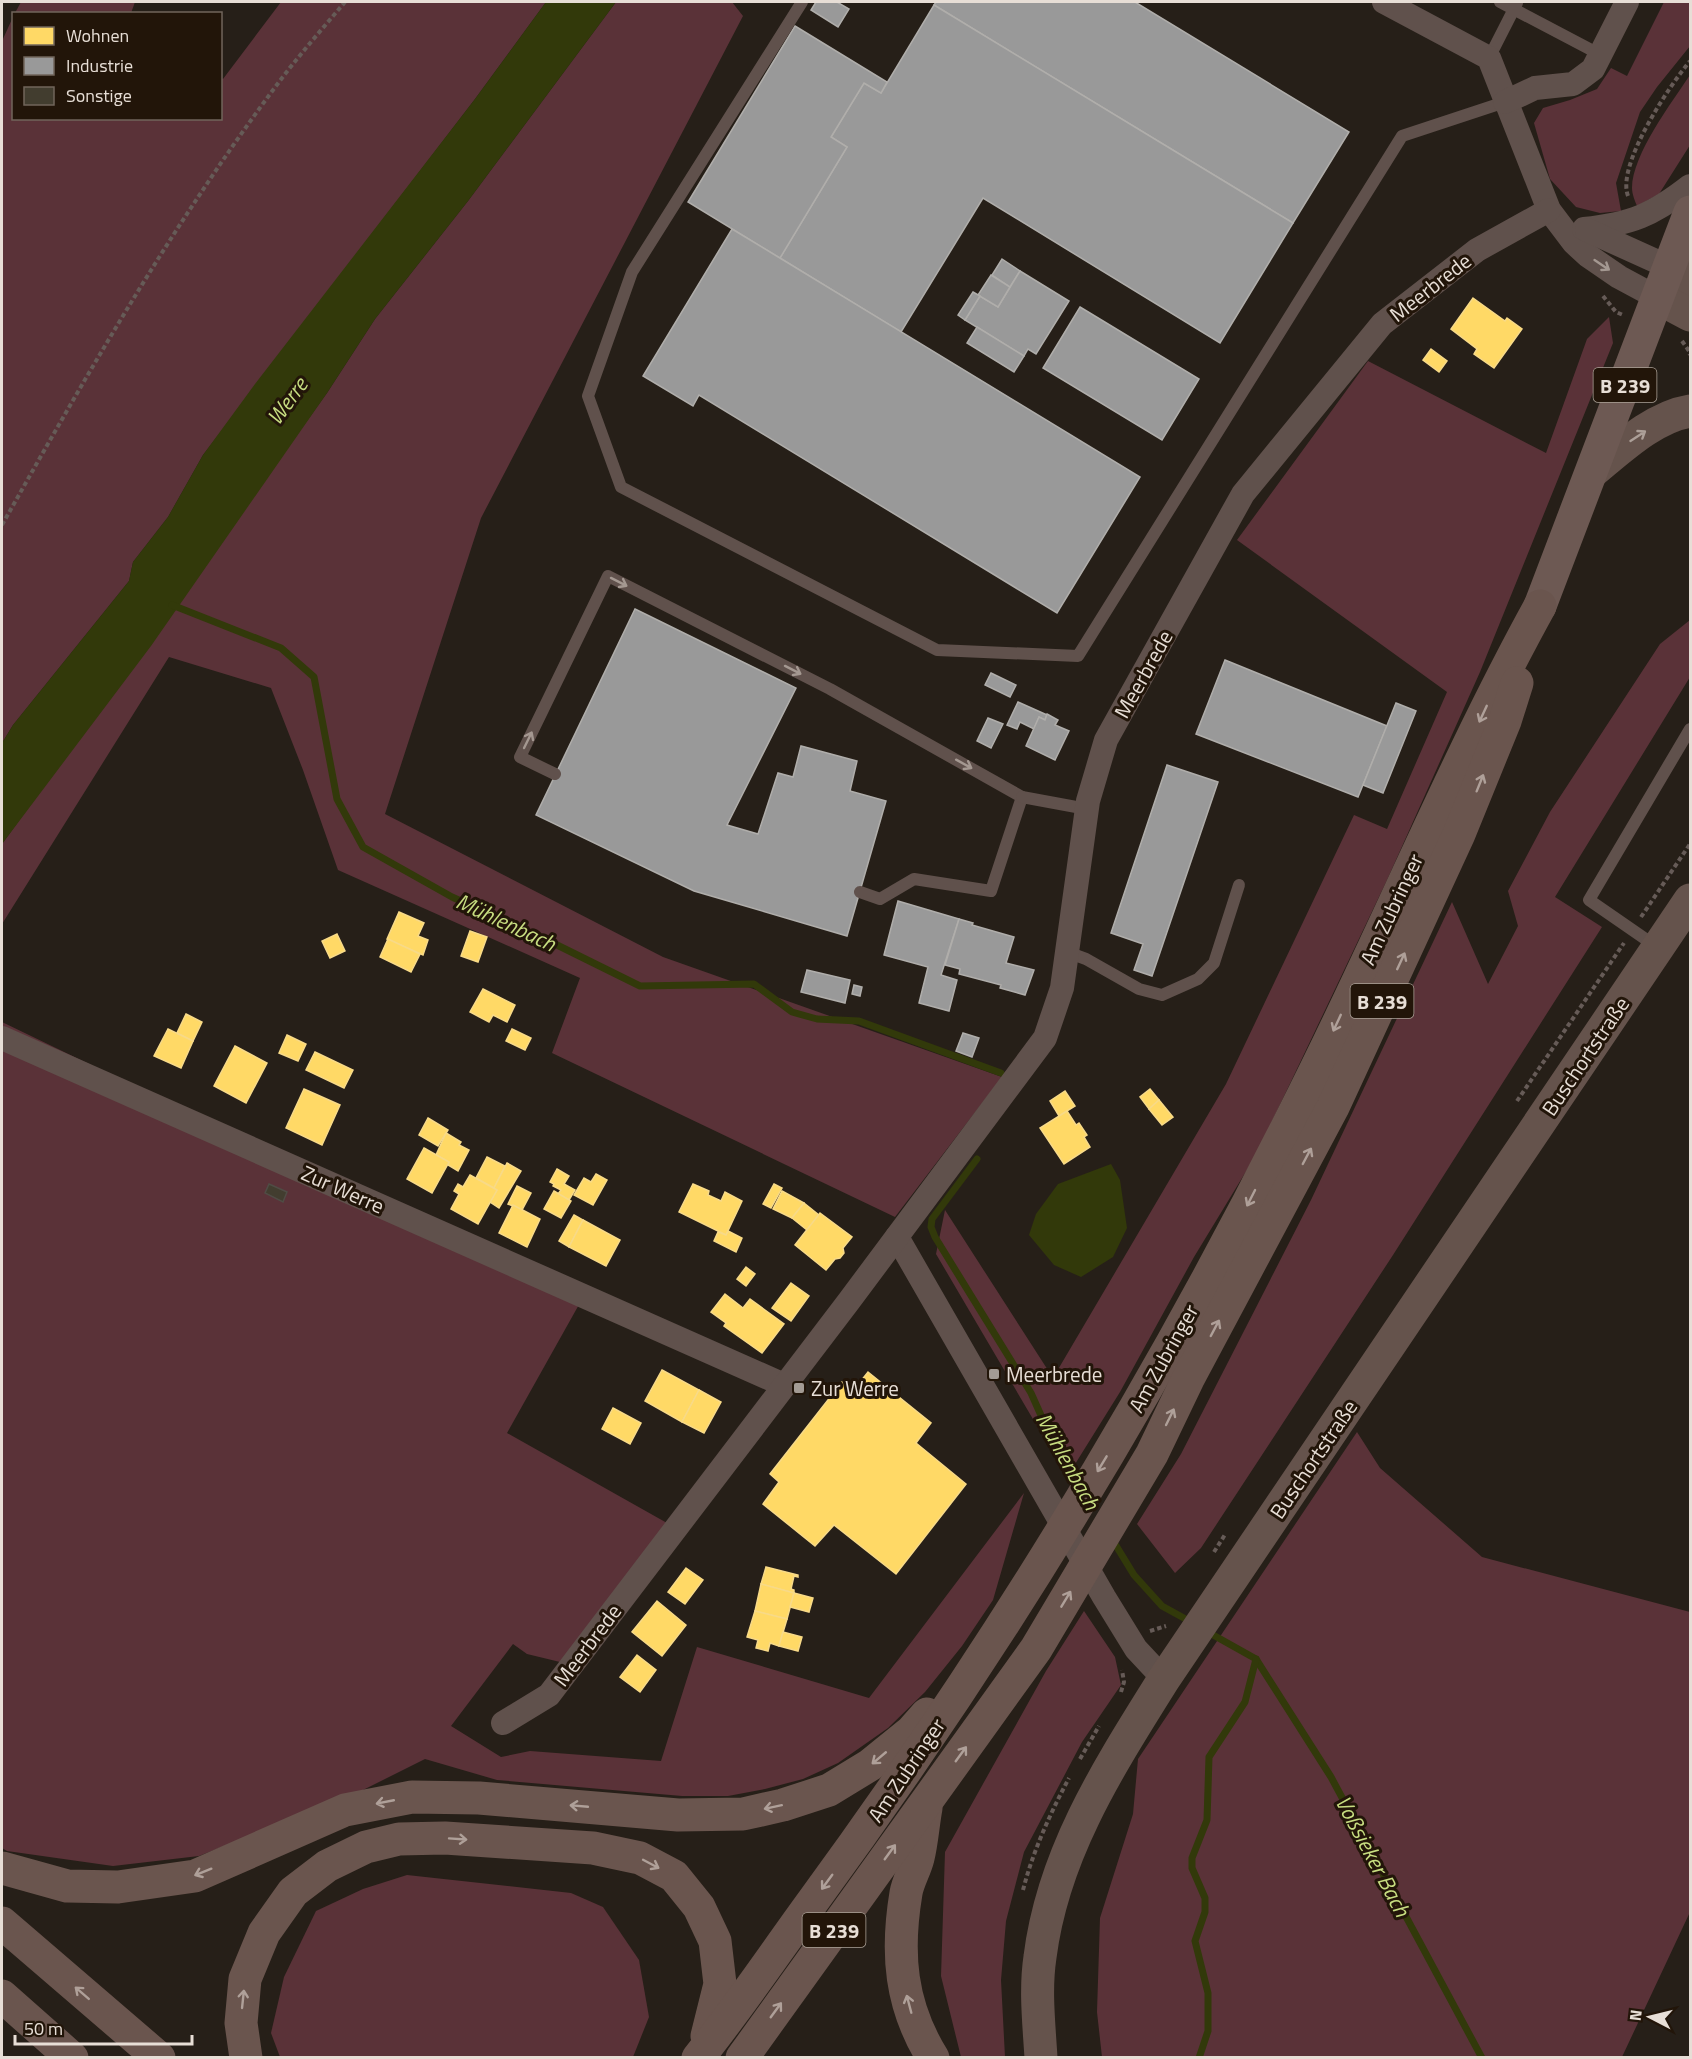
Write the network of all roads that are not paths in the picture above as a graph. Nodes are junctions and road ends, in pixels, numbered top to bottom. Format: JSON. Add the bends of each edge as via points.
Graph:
{"nodes":[{"id":1,"x":802,"y":2,"type":"edge"},
{"id":2,"x":1384,"y":2,"type":"edge"},
{"id":3,"x":1500,"y":2,"type":"edge"},
{"id":4,"x":1628,"y":2,"type":"edge"},
{"id":5,"x":1516,"y":5,"type":"edge"},
{"id":6,"x":1600,"y":55,"type":"junction"},
{"id":7,"x":1489,"y":58,"type":"junction"},
{"id":8,"x":1505,"y":102,"type":"junction"},
{"id":9,"x":1690,"y":186,"type":"edge"},
{"id":10,"x":1690,"y":212,"type":"edge"},
{"id":11,"x":1565,"y":221,"type":"junction"},
{"id":12,"x":1680,"y":274,"type":"edge"},
{"id":13,"x":1658,"y":298,"type":"junction"},
{"id":14,"x":1690,"y":315,"type":"edge"},
{"id":15,"x":1690,"y":411,"type":"edge"},
{"id":16,"x":1592,"y":472,"type":"junction"},
{"id":17,"x":1540,"y":606,"type":"junction"},
{"id":18,"x":1690,"y":729,"type":"edge"},
{"id":19,"x":555,"y":774,"type":"dead end"},
{"id":20,"x":1022,"y":797,"type":"junction"},
{"id":21,"x":1087,"y":809,"type":"junction"},
{"id":22,"x":1239,"y":885,"type":"dead end"},
{"id":23,"x":860,"y":892,"type":"dead end"},
{"id":24,"x":1690,"y":900,"type":"edge"},
{"id":25,"x":1658,"y":948,"type":"junction"},
{"id":26,"x":1067,"y":952,"type":"junction"},
{"id":27,"x":2,"y":1038,"type":"edge"},
{"id":28,"x":897,"y":1237,"type":"junction"},
{"id":29,"x":784,"y":1384,"type":"junction"},
{"id":30,"x":992,"y":1640,"type":"junction"},
{"id":31,"x":1164,"y":1680,"type":"junction"},
{"id":32,"x":503,"y":1723,"type":"dead end"},
{"id":33,"x":927,"y":1802,"type":"junction"},
{"id":34,"x":2,"y":1868,"type":"edge"},
{"id":35,"x":2,"y":1923,"type":"edge"},
{"id":36,"x":2,"y":1996,"type":"edge"},
{"id":37,"x":700,"y":2054,"type":"edge"},
{"id":38,"x":72,"y":2058,"type":"edge"},
{"id":39,"x":159,"y":2058,"type":"edge"},
{"id":40,"x":246,"y":2058,"type":"edge"},
{"id":41,"x":742,"y":2058,"type":"edge"},
{"id":42,"x":933,"y":2058,"type":"edge"},
{"id":43,"x":1041,"y":2058,"type":"edge"}],
"edges":[{"from":1,"to":8,"type":"lane","via":[[633,272],[588,396],[621,487],[937,650],[1078,656],[1402,136]]},
{"from":2,"to":7,"type":"street"},
{"from":3,"to":5,"type":"lane"},
{"from":4,"to":6,"type":"street"},
{"from":5,"to":6,"type":"lane"},
{"from":5,"to":7,"type":"lane"},
{"from":6,"to":8,"type":"street","via":[[1593,69],[1573,84],[1535,88]]},
{"from":7,"to":8,"type":"street"},
{"from":8,"to":11,"type":"street"},
{"from":9,"to":11,"type":"street","via":[[1638,219],[1610,226]]},
{"from":10,"to":12,"type":"main road","name":"Am Zubringer","number":"B 239"},
{"from":11,"to":12,"type":"street"},
{"from":11,"to":13,"type":"street","one_way":true,"via":[[1574,243],[1587,255]]},
{"from":11,"to":21,"type":"street","name":"Meerbrede","via":[[1477,250],[1382,324],[1243,494],[1106,740]]},
{"from":12,"to":13,"type":"main road","name":"Am Zubringer","number":"B 239"},
{"from":13,"to":14,"type":"main road"},
{"from":13,"to":16,"type":"main road","name":"Am Zubringer","number":"B 239"},
{"from":16,"to":15,"type":"main road","one_way":true,"via":[[1658,423]]},
{"from":16,"to":17,"type":"main road","name":"Am Zubringer","number":"B 239"},
{"from":17,"to":30,"type":"highway","name":"Am Zubringer","number":"B 239","one_way":true,"via":[[1497,684],[1305,1092],[1235,1229],[1132,1414]]},
{"from":33,"to":17,"type":"highway","name":"Am Zubringer","number":"B 239","one_way":true,"via":[[1036,1649],[1152,1454],[1333,1107],[1459,834],[1505,721]]},
{"from":18,"to":25,"type":"lane","via":[[1589,900]]},
{"from":19,"to":20,"type":"lane","one_way":true,"via":[[520,757],[608,576],[830,689]]},
{"from":20,"to":21,"type":"lane"},
{"from":20,"to":23,"type":"lane","via":[[991,891],[914,879],[880,899]]},
{"from":21,"to":26,"type":"street","name":"Meerbrede"},
{"from":22,"to":26,"type":"lane","via":[[1214,963],[1198,979],[1162,995],[1139,989]]},
{"from":24,"to":25,"type":"main road","name":"Buschortstraße"},
{"from":25,"to":31,"type":"main road","name":"Buschortstraße"},
{"from":26,"to":28,"type":"street","name":"Meerbrede","via":[[1062,988],[1045,1038]]},
{"from":27,"to":29,"type":"street","name":"Zur Werre"},
{"from":28,"to":29,"type":"street","name":"Meerbrede"},
{"from":28,"to":31,"type":"street","via":[[1104,1597],[1136,1649]]},
{"from":29,"to":32,"type":"street","name":"Meerbrede","via":[[549,1695]]},
{"from":30,"to":34,"type":"highway","one_way":true,"via":[[912,1731],[870,1766],[829,1790],[783,1805],[743,1814],[678,1815],[479,1797],[412,1797],[345,1810],[195,1876],[118,1887],[67,1886]]},
{"from":30,"to":37,"type":"highway","name":"Am Zubringer","number":"B 239","one_way":true,"via":[[887,1801]]},
{"from":31,"to":43,"type":"main road","name":"Buschortstraße","via":[[1112,1763],[1072,1838],[1050,1902],[1040,1958]]},
{"from":41,"to":33,"type":"highway","name":"Am Zubringer","number":"B 239","one_way":true},
{"from":42,"to":33,"type":"highway","one_way":true,"via":[[912,2014],[902,1975],[900,1940],[906,1890],[918,1858]]},
{"from":39,"to":35,"type":"highway","one_way":true},
{"from":36,"to":38,"type":"highway"},
{"from":40,"to":37,"type":"highway","one_way":true,"via":[[241,2023],[245,1979],[264,1933],[293,1892],[327,1866],[366,1847],[399,1839],[445,1838],[593,1848],[640,1858],[674,1876],[699,1907],[715,1941],[720,1984]]}]}
